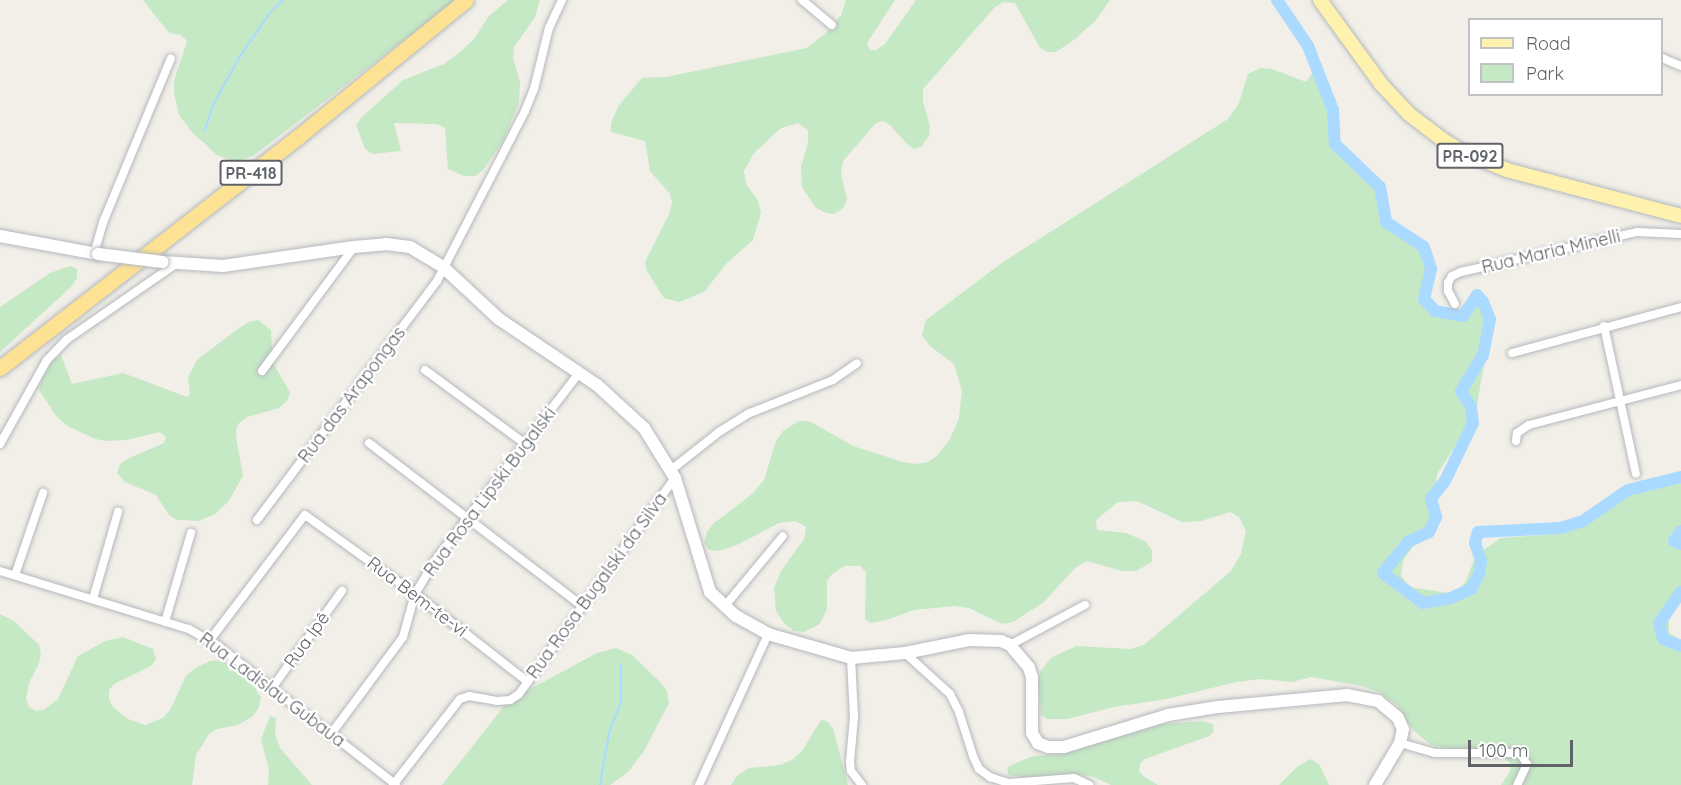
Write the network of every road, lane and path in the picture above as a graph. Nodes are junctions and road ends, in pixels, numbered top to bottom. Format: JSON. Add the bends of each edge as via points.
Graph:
{"nodes":[{"id":1,"x":466,"y":0,"type":"edge"},
{"id":2,"x":562,"y":0,"type":"edge"},
{"id":3,"x":802,"y":0,"type":"edge"},
{"id":4,"x":1320,"y":0,"type":"edge"},
{"id":5,"x":832,"y":25,"type":"dead end"},
{"id":6,"x":171,"y":58,"type":"dead end"},
{"id":7,"x":1663,"y":58,"type":"edge"},
{"id":8,"x":1681,"y":66,"type":"edge"},
{"id":9,"x":1681,"y":216,"type":"edge"},
{"id":10,"x":1681,"y":234,"type":"edge"},
{"id":11,"x":0,"y":236,"type":"edge"},
{"id":12,"x":354,"y":247,"type":"junction"},
{"id":13,"x":96,"y":254,"type":"junction"},
{"id":14,"x":177,"y":263,"type":"junction"},
{"id":15,"x":443,"y":267,"type":"junction"},
{"id":16,"x":1455,"y":304,"type":"dead end"},
{"id":17,"x":1681,"y":307,"type":"edge"},
{"id":18,"x":1604,"y":326,"type":"junction"},
{"id":19,"x":1512,"y":353,"type":"dead end"},
{"id":20,"x":857,"y":363,"type":"dead end"},
{"id":21,"x":0,"y":368,"type":"edge"},
{"id":22,"x":425,"y":370,"type":"dead end"},
{"id":23,"x":262,"y":371,"type":"dead end"},
{"id":24,"x":579,"y":373,"type":"junction"},
{"id":25,"x":1681,"y":385,"type":"edge"},
{"id":26,"x":1620,"y":401,"type":"junction"},
{"id":27,"x":1516,"y":441,"type":"dead end"},
{"id":28,"x":369,"y":443,"type":"dead end"},
{"id":29,"x":0,"y":444,"type":"edge"},
{"id":30,"x":525,"y":444,"type":"junction"},
{"id":31,"x":673,"y":474,"type":"junction"},
{"id":32,"x":1636,"y":474,"type":"dead end"},
{"id":33,"x":43,"y":492,"type":"dead end"},
{"id":34,"x":118,"y":512,"type":"dead end"},
{"id":35,"x":467,"y":519,"type":"junction"},
{"id":36,"x":257,"y":520,"type":"dead end"},
{"id":37,"x":191,"y":533,"type":"dead end"},
{"id":38,"x":783,"y":536,"type":"dead end"},
{"id":39,"x":0,"y":571,"type":"edge"},
{"id":40,"x":15,"y":575,"type":"junction"},
{"id":41,"x":342,"y":591,"type":"dead end"},
{"id":42,"x":415,"y":594,"type":"junction"},
{"id":43,"x":93,"y":599,"type":"junction"},
{"id":44,"x":1085,"y":605,"type":"dead end"},
{"id":45,"x":582,"y":606,"type":"junction"},
{"id":46,"x":724,"y":607,"type":"junction"},
{"id":47,"x":165,"y":622,"type":"junction"},
{"id":48,"x":768,"y":634,"type":"junction"},
{"id":49,"x":210,"y":640,"type":"junction"},
{"id":50,"x":1010,"y":645,"type":"junction"},
{"id":51,"x":905,"y":653,"type":"junction"},
{"id":52,"x":851,"y":658,"type":"junction"},
{"id":53,"x":528,"y":682,"type":"junction"},
{"id":54,"x":272,"y":688,"type":"junction"},
{"id":55,"x":331,"y":734,"type":"junction"},
{"id":56,"x":1400,"y":743,"type":"junction"},
{"id":57,"x":394,"y":785,"type":"edge"},
{"id":58,"x":699,"y":785,"type":"edge"},
{"id":59,"x":862,"y":785,"type":"edge"},
{"id":60,"x":1089,"y":785,"type":"edge"},
{"id":61,"x":1375,"y":785,"type":"edge"},
{"id":62,"x":1517,"y":785,"type":"edge"}],
"edges":[{"from":1,"to":21,"type":"highway","number":"PR-418","via":[[299,136]]},
{"from":2,"to":15,"type":"street","name":"Rua das Arapongas","via":[[549,28],[525,111]]},
{"from":3,"to":5,"type":"street"},
{"from":4,"to":9,"type":"main road","number":"PR-092","via":[[1381,84],[1409,114],[1443,140],[1507,170]]},
{"from":6,"to":13,"type":"street","via":[[104,220]]},
{"from":7,"to":8,"type":"street"},
{"from":10,"to":16,"type":"street","name":"Rua Maria Minelli","via":[[1637,232],[1461,272],[1452,276],[1449,283],[1448,291]]},
{"from":11,"to":13,"type":"main road"},
{"from":12,"to":14,"type":"main road","via":[[223,267]]},
{"from":12,"to":15,"type":"main road","via":[[410,247]]},
{"from":12,"to":23,"type":"street"},
{"from":13,"to":14,"type":"main road","bridge":true},
{"from":14,"to":29,"type":"street","via":[[66,340],[47,360]]},
{"from":15,"to":24,"type":"main road","via":[[499,320]]},
{"from":15,"to":36,"type":"street","name":"Rua das Arapongas","via":[[428,294]]},
{"from":17,"to":18,"type":"street"},
{"from":18,"to":19,"type":"street"},
{"from":18,"to":26,"type":"street"},
{"from":20,"to":31,"type":"street","name":"Rua Rosa Bugalski da Silva","via":[[833,380],[750,413],[719,432]]},
{"from":22,"to":30,"type":"street"},
{"from":24,"to":30,"type":"street","name":"Rua Rosa Lipski Bugalski"},
{"from":24,"to":31,"type":"main road","via":[[615,399],[644,428]]},
{"from":25,"to":26,"type":"street"},
{"from":26,"to":27,"type":"street","via":[[1529,425],[1517,434]]},
{"from":26,"to":32,"type":"street"},
{"from":28,"to":35,"type":"street"},
{"from":30,"to":35,"type":"street","name":"Rua Rosa Lipski Bugalski"},
{"from":31,"to":45,"type":"street","name":"Rua Rosa Bugalski da Silva"},
{"from":31,"to":46,"type":"main road","via":[[705,582]]},
{"from":33,"to":40,"type":"street"},
{"from":34,"to":43,"type":"street"},
{"from":35,"to":42,"type":"street","name":"Rua Rosa Lipski Bugalski"},
{"from":35,"to":45,"type":"street"},
{"from":37,"to":47,"type":"street"},
{"from":38,"to":46,"type":"street"},
{"from":39,"to":40,"type":"street","name":"Rua Ladislau Gubaua"},
{"from":40,"to":43,"type":"street","name":"Rua Ladislau Gubaua"},
{"from":41,"to":54,"type":"street","name":"Rua Ipê"},
{"from":42,"to":49,"type":"street","name":"Rua Bem-te-vi","via":[[305,515]]},
{"from":42,"to":53,"type":"street","name":"Rua Bem-te-vi"},
{"from":42,"to":55,"type":"street","name":"Rua Rosa Lipski Bugalski","via":[[403,637]]},
{"from":43,"to":47,"type":"street","name":"Rua Ladislau Gubaua"},
{"from":44,"to":50,"type":"street"},
{"from":45,"to":53,"type":"street","name":"Rua Rosa Bugalski da Silva"},
{"from":46,"to":48,"type":"main road"},
{"from":47,"to":49,"type":"street","name":"Rua Ladislau Gubaua"},
{"from":48,"to":52,"type":"main road"},
{"from":48,"to":58,"type":"street"},
{"from":49,"to":54,"type":"street","name":"Rua Ladislau Gubaua"},
{"from":50,"to":51,"type":"main road","via":[[987,639],[969,640]]},
{"from":50,"to":56,"type":"main road","via":[[1029,668],[1032,678],[1032,733],[1048,747],[1064,747],[1168,715],[1208,708],[1347,695],[1378,701],[1389,708],[1403,729]]},
{"from":51,"to":52,"type":"main road"},
{"from":51,"to":60,"type":"street","via":[[950,694],[979,769],[990,777],[1009,783],[1074,778]]},
{"from":52,"to":59,"type":"street","via":[[854,717],[850,762],[851,771]]},
{"from":53,"to":57,"type":"street","name":"Rua Rosa Bugalski da Silva","via":[[510,700],[469,696],[460,699]]},
{"from":54,"to":55,"type":"street","name":"Rua Ladislau Gubaua"},
{"from":55,"to":57,"type":"street","name":"Rua Ladislau Gubaua"},
{"from":56,"to":61,"type":"main road"},
{"from":56,"to":62,"type":"street","via":[[1435,753],[1520,753],[1527,764]]}]}
